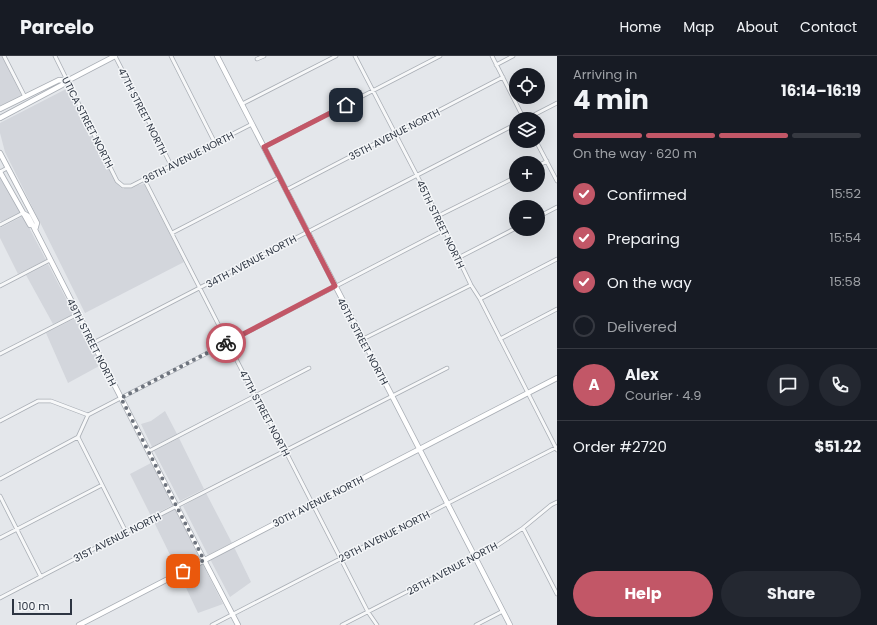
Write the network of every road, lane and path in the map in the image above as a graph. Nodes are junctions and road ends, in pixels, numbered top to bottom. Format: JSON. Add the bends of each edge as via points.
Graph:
{"nodes":[{"id":1,"x":4,"y":56,"type":"edge"},
{"id":2,"x":55,"y":56,"type":"edge"},
{"id":3,"x":115,"y":56,"type":"edge"},
{"id":4,"x":171,"y":56,"type":"edge"},
{"id":5,"x":217,"y":56,"type":"edge"},
{"id":6,"x":264,"y":56,"type":"edge"},
{"id":7,"x":336,"y":56,"type":"edge"},
{"id":8,"x":355,"y":56,"type":"edge"},
{"id":9,"x":440,"y":56,"type":"edge"},
{"id":10,"x":492,"y":56,"type":"edge"},
{"id":11,"x":513,"y":56,"type":"edge"},
{"id":12,"x":257,"y":59,"type":"dead end"},
{"id":13,"x":496,"y":65,"type":"junction"},
{"id":14,"x":503,"y":78,"type":"junction"},
{"id":15,"x":67,"y":81,"type":"junction"},
{"id":16,"x":373,"y":91,"type":"junction"},
{"id":17,"x":25,"y":97,"type":"junction"},
{"id":18,"x":557,"y":103,"type":"edge"},
{"id":19,"x":242,"y":104,"type":"junction"},
{"id":20,"x":0,"y":109,"type":"edge"},
{"id":21,"x":521,"y":112,"type":"edge"},
{"id":22,"x":539,"y":112,"type":"edge"},
{"id":23,"x":0,"y":118,"type":"edge"},
{"id":24,"x":252,"y":124,"type":"junction"},
{"id":25,"x":509,"y":128,"type":"edge"},
{"id":26,"x":395,"y":133,"type":"junction"},
{"id":27,"x":215,"y":143,"type":"junction"},
{"id":28,"x":264,"y":147,"type":"junction"},
{"id":29,"x":540,"y":148,"type":"edge"},
{"id":30,"x":0,"y":153,"type":"edge"},
{"id":31,"x":547,"y":161,"type":"joint"},
{"id":32,"x":171,"y":165,"type":"junction"},
{"id":33,"x":7,"y":168,"type":"junction"},
{"id":34,"x":0,"y":172,"type":"edge"},
{"id":35,"x":555,"y":174,"type":"edge"},
{"id":36,"x":417,"y":176,"type":"junction"},
{"id":37,"x":280,"y":177,"type":"junction"},
{"id":38,"x":144,"y":179,"type":"junction"},
{"id":39,"x":509,"y":180,"type":"edge"},
{"id":40,"x":557,"y":181,"type":"edge"},
{"id":41,"x":123,"y":186,"type":"joint"},
{"id":42,"x":286,"y":190,"type":"junction"},
{"id":43,"x":26,"y":202,"type":"junction"},
{"id":44,"x":557,"y":207,"type":"edge"},
{"id":45,"x":23,"y":213,"type":"junction"},
{"id":46,"x":545,"y":213,"type":"edge"},
{"id":47,"x":438,"y":216,"type":"junction"},
{"id":48,"x":0,"y":225,"type":"edge"},
{"id":49,"x":35,"y":230,"type":"junction"},
{"id":50,"x":444,"y":230,"type":"junction"},
{"id":51,"x":308,"y":232,"type":"junction"},
{"id":52,"x":509,"y":232,"type":"edge"},
{"id":53,"x":172,"y":233,"type":"junction"},
{"id":54,"x":458,"y":258,"type":"junction"},
{"id":55,"x":557,"y":259,"type":"edge"},
{"id":56,"x":50,"y":260,"type":"junction"},
{"id":57,"x":471,"y":285,"type":"junction"},
{"id":58,"x":0,"y":286,"type":"edge"},
{"id":59,"x":335,"y":286,"type":"junction"},
{"id":60,"x":200,"y":288,"type":"junction"},
{"id":61,"x":480,"y":299,"type":"junction"},
{"id":62,"x":557,"y":309,"type":"edge"},
{"id":63,"x":78,"y":314,"type":"junction"},
{"id":64,"x":363,"y":339,"type":"junction"},
{"id":65,"x":500,"y":339,"type":"junction"},
{"id":66,"x":228,"y":342,"type":"junction"},
{"id":67,"x":93,"y":343,"type":"junction"},
{"id":68,"x":0,"y":354,"type":"edge"},
{"id":69,"x":309,"y":368,"type":"dead end"},
{"id":70,"x":447,"y":368,"type":"dead end"},
{"id":71,"x":557,"y":378,"type":"edge"},
{"id":72,"x":527,"y":393,"type":"junction"},
{"id":73,"x":255,"y":396,"type":"junction"},
{"id":74,"x":392,"y":396,"type":"junction"},
{"id":75,"x":121,"y":398,"type":"junction"},
{"id":76,"x":88,"y":415,"type":"junction"},
{"id":77,"x":0,"y":421,"type":"edge"},
{"id":78,"x":78,"y":437,"type":"junction"},
{"id":79,"x":556,"y":448,"type":"edge"},
{"id":80,"x":419,"y":449,"type":"junction"},
{"id":81,"x":285,"y":450,"type":"junction"},
{"id":82,"x":149,"y":451,"type":"junction"},
{"id":83,"x":0,"y":480,"type":"edge"},
{"id":84,"x":102,"y":485,"type":"junction"},
{"id":85,"x":0,"y":496,"type":"edge"},
{"id":86,"x":557,"y":502,"type":"edge"},
{"id":87,"x":447,"y":503,"type":"junction"},
{"id":88,"x":312,"y":504,"type":"junction"},
{"id":89,"x":176,"y":506,"type":"junction"},
{"id":90,"x":523,"y":528,"type":"junction"},
{"id":91,"x":17,"y":529,"type":"junction"},
{"id":92,"x":126,"y":532,"type":"junction"},
{"id":93,"x":0,"y":538,"type":"edge"},
{"id":94,"x":475,"y":557,"type":"junction"},
{"id":95,"x":341,"y":558,"type":"junction"},
{"id":96,"x":204,"y":560,"type":"junction"},
{"id":97,"x":41,"y":576,"type":"junction"},
{"id":98,"x":557,"y":594,"type":"edge"},
{"id":99,"x":0,"y":598,"type":"edge"},
{"id":100,"x":503,"y":611,"type":"junction"},
{"id":101,"x":368,"y":612,"type":"junction"},
{"id":102,"x":232,"y":614,"type":"junction"},
{"id":103,"x":79,"y":625,"type":"edge"},
{"id":104,"x":212,"y":625,"type":"edge"},
{"id":105,"x":238,"y":625,"type":"edge"},
{"id":106,"x":342,"y":625,"type":"edge"},
{"id":107,"x":377,"y":625,"type":"edge"},
{"id":108,"x":476,"y":625,"type":"edge"},
{"id":109,"x":510,"y":625,"type":"edge"}],
"edges":[{"from":1,"to":17,"type":"street"},
{"from":2,"to":15,"type":"street","name":"UTICA STREET NORTH"},
{"from":3,"to":15,"type":"street"},
{"from":3,"to":32,"type":"street","name":"47TH STREET NORTH"},
{"from":4,"to":27,"type":"street"},
{"from":5,"to":19,"type":"street","name":"46TH STREET NORTH"},
{"from":6,"to":12,"type":"street"},
{"from":7,"to":19,"type":"street"},
{"from":8,"to":16,"type":"street","name":"45TH STREET NORTH"},
{"from":9,"to":16,"type":"street"},
{"from":10,"to":13,"type":"street"},
{"from":11,"to":13,"type":"street"},
{"from":13,"to":14,"type":"street"},
{"from":14,"to":21,"type":"street"},
{"from":14,"to":26,"type":"street","name":"35TH AVENUE NORTH"},
{"from":15,"to":17,"type":"street","via":[[59,80]]},
{"from":15,"to":23,"type":"street"},
{"from":15,"to":41,"type":"street","name":"UTICA STREET NORTH","via":[[117,181]]},
{"from":16,"to":26,"type":"street","name":"45TH STREET NORTH"},
{"from":16,"to":28,"type":"street"},
{"from":17,"to":20,"type":"street"},
{"from":18,"to":22,"type":"street"},
{"from":19,"to":24,"type":"street","name":"46TH STREET NORTH"},
{"from":24,"to":27,"type":"street","name":"36TH AVENUE NORTH"},
{"from":24,"to":28,"type":"street","name":"46TH STREET NORTH"},
{"from":25,"to":36,"type":"street","name":"34TH AVENUE NORTH"},
{"from":26,"to":36,"type":"street","name":"45TH STREET NORTH"},
{"from":26,"to":42,"type":"street","name":"35TH AVENUE NORTH"},
{"from":27,"to":32,"type":"street","name":"36TH AVENUE NORTH"},
{"from":28,"to":37,"type":"street","name":"46TH STREET NORTH"},
{"from":29,"to":31,"type":"street"},
{"from":30,"to":33,"type":"street","name":"49TH STREET NORTH"},
{"from":31,"to":35,"type":"street"},
{"from":32,"to":38,"type":"street","name":"36TH AVENUE NORTH"},
{"from":33,"to":34,"type":"street"},
{"from":33,"to":43,"type":"street","name":"49TH STREET NORTH"},
{"from":34,"to":45,"type":"street","name":"49TH STREET NORTH"},
{"from":35,"to":40,"type":"street"},
{"from":36,"to":47,"type":"street","name":"45TH STREET NORTH"},
{"from":36,"to":51,"type":"street","name":"34TH AVENUE NORTH"},
{"from":37,"to":42,"type":"street","name":"46TH STREET NORTH"},
{"from":37,"to":53,"type":"street"},
{"from":38,"to":41,"type":"street","name":"36TH AVENUE NORTH","via":[[131,186]]},
{"from":38,"to":53,"type":"street","name":"47TH STREET NORTH"},
{"from":39,"to":47,"type":"street"},
{"from":42,"to":51,"type":"street","name":"46TH STREET NORTH"},
{"from":43,"to":45,"type":"street"},
{"from":43,"to":49,"type":"street","name":"49TH STREET NORTH","via":[[37,223]]},
{"from":44,"to":46,"type":"street"},
{"from":45,"to":48,"type":"street"},
{"from":45,"to":49,"type":"street","name":"49TH STREET NORTH"},
{"from":47,"to":50,"type":"street","name":"45TH STREET NORTH"},
{"from":49,"to":56,"type":"street","name":"49TH STREET NORTH"},
{"from":50,"to":54,"type":"street","name":"45TH STREET NORTH"},
{"from":50,"to":59,"type":"street"},
{"from":51,"to":59,"type":"street","name":"46TH STREET NORTH"},
{"from":51,"to":60,"type":"street","name":"34TH AVENUE NORTH"},
{"from":52,"to":54,"type":"street"},
{"from":53,"to":60,"type":"street","name":"47TH STREET NORTH"},
{"from":54,"to":57,"type":"street","name":"45TH STREET NORTH"},
{"from":55,"to":61,"type":"street"},
{"from":56,"to":58,"type":"street"},
{"from":56,"to":63,"type":"street","name":"49TH STREET NORTH"},
{"from":57,"to":61,"type":"street","name":"45TH STREET NORTH"},
{"from":57,"to":64,"type":"street"},
{"from":59,"to":64,"type":"street","name":"46TH STREET NORTH"},
{"from":59,"to":66,"type":"street"},
{"from":60,"to":66,"type":"street","name":"47TH STREET NORTH"},
{"from":60,"to":67,"type":"street","name":"34TH AVENUE NORTH"},
{"from":61,"to":65,"type":"street","name":"45TH STREET NORTH"},
{"from":62,"to":65,"type":"street"},
{"from":63,"to":67,"type":"street","name":"49TH STREET NORTH"},
{"from":63,"to":68,"type":"street"},
{"from":64,"to":74,"type":"street","name":"46TH STREET NORTH"},
{"from":65,"to":72,"type":"street","name":"45TH STREET NORTH"},
{"from":66,"to":73,"type":"street","name":"47TH STREET NORTH"},
{"from":66,"to":75,"type":"street"},
{"from":67,"to":75,"type":"street","name":"49TH STREET NORTH"},
{"from":69,"to":73,"type":"street"},
{"from":70,"to":74,"type":"street","name":"31ST AVENUE NORTH"},
{"from":71,"to":72,"type":"street","name":"30TH AVENUE NORTH"},
{"from":72,"to":79,"type":"street","name":"45TH STREET NORTH"},
{"from":72,"to":80,"type":"street","name":"30TH AVENUE NORTH"},
{"from":73,"to":81,"type":"street","name":"47TH STREET NORTH"},
{"from":73,"to":82,"type":"street"},
{"from":74,"to":80,"type":"street","name":"46TH STREET NORTH"},
{"from":74,"to":81,"type":"street","name":"31ST AVENUE NORTH"},
{"from":75,"to":76,"type":"street"},
{"from":75,"to":82,"type":"street","name":"49TH STREET NORTH"},
{"from":76,"to":77,"type":"street","via":[[51,401],[38,402]]},
{"from":76,"to":78,"type":"street"},
{"from":78,"to":83,"type":"street"},
{"from":78,"to":84,"type":"street"},
{"from":79,"to":87,"type":"street","name":"29TH AVENUE NORTH"},
{"from":80,"to":87,"type":"street","name":"46TH STREET NORTH"},
{"from":80,"to":88,"type":"street","name":"30TH AVENUE NORTH"},
{"from":81,"to":88,"type":"street","name":"47TH STREET NORTH"},
{"from":81,"to":89,"type":"street","name":"31ST AVENUE NORTH"},
{"from":82,"to":89,"type":"street","name":"49TH STREET NORTH"},
{"from":84,"to":91,"type":"street"},
{"from":84,"to":92,"type":"street"},
{"from":85,"to":91,"type":"street"},
{"from":86,"to":90,"type":"street","name":"28TH AVENUE NORTH"},
{"from":87,"to":94,"type":"street","name":"46TH STREET NORTH"},
{"from":87,"to":95,"type":"street","name":"29TH AVENUE NORTH"},
{"from":88,"to":95,"type":"street","name":"47TH STREET NORTH"},
{"from":88,"to":96,"type":"street","name":"30TH AVENUE NORTH"},
{"from":89,"to":92,"type":"street","name":"31ST AVENUE NORTH"},
{"from":89,"to":96,"type":"street","name":"49TH STREET NORTH"},
{"from":90,"to":94,"type":"street","name":"28TH AVENUE NORTH"},
{"from":90,"to":98,"type":"street"},
{"from":91,"to":93,"type":"street"},
{"from":91,"to":97,"type":"street"},
{"from":92,"to":97,"type":"street","name":"31ST AVENUE NORTH"},
{"from":94,"to":100,"type":"street","name":"46TH STREET NORTH"},
{"from":94,"to":101,"type":"street","name":"28TH AVENUE NORTH"},
{"from":95,"to":101,"type":"street","name":"47TH STREET NORTH"},
{"from":95,"to":102,"type":"street","name":"29TH AVENUE NORTH"},
{"from":96,"to":102,"type":"street","name":"49TH STREET NORTH"},
{"from":96,"to":103,"type":"street","name":"30TH AVENUE NORTH"},
{"from":97,"to":99,"type":"street","name":"31ST AVENUE NORTH"},
{"from":100,"to":108,"type":"street"},
{"from":100,"to":109,"type":"street","name":"46TH STREET NORTH"},
{"from":101,"to":106,"type":"street","name":"28TH AVENUE NORTH"},
{"from":101,"to":107,"type":"street","name":"47TH STREET NORTH"},
{"from":102,"to":104,"type":"street","name":"29TH AVENUE NORTH"},
{"from":102,"to":105,"type":"street","name":"49TH STREET NORTH"}]}
